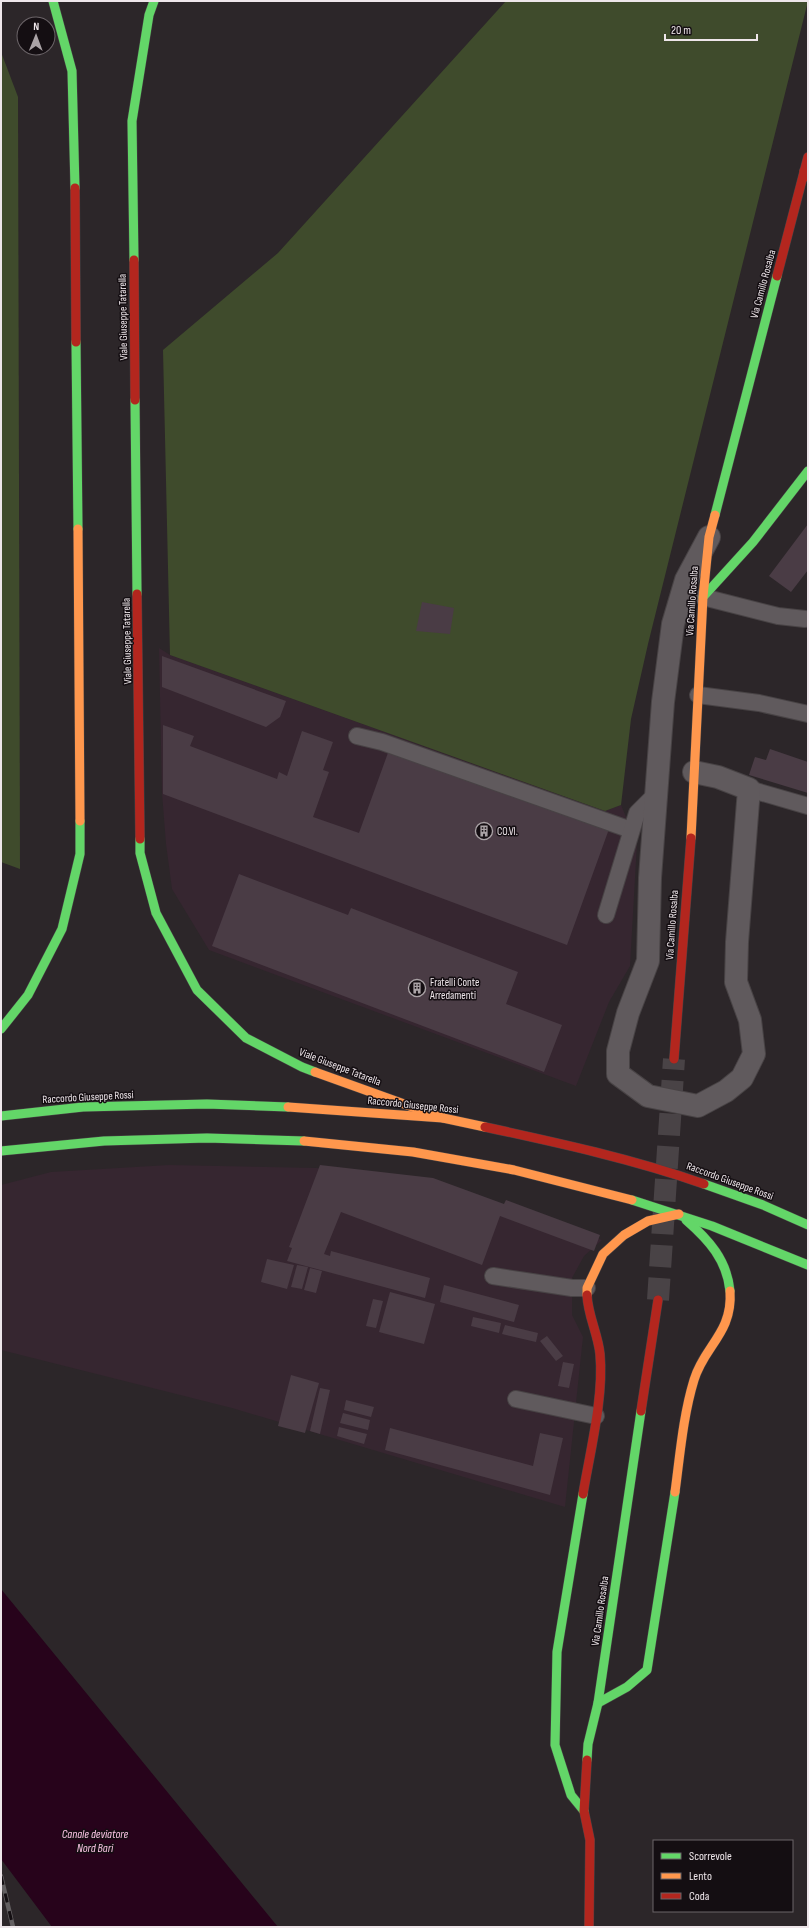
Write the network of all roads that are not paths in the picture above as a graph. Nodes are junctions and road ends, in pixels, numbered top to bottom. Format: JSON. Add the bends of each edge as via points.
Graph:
{"nodes":[{"id":1,"x":53,"y":1,"type":"edge"},
{"id":2,"x":154,"y":1,"type":"edge"},
{"id":3,"x":808,"y":157,"type":"edge"},
{"id":4,"x":807,"y":173,"type":"edge"},
{"id":5,"x":808,"y":471,"type":"edge"},
{"id":6,"x":710,"y":537,"type":"junction"},
{"id":7,"x":703,"y":597,"type":"junction"},
{"id":8,"x":805,"y":619,"type":"dead end"},
{"id":9,"x":698,"y":695,"type":"junction"},
{"id":10,"x":808,"y":714,"type":"edge"},
{"id":11,"x":357,"y":736,"type":"dead end"},
{"id":12,"x":694,"y":772,"type":"junction"},
{"id":13,"x":749,"y":789,"type":"junction"},
{"id":14,"x":656,"y":794,"type":"junction"},
{"id":15,"x":808,"y":806,"type":"edge"},
{"id":16,"x":631,"y":830,"type":"junction"},
{"id":17,"x":606,"y":915,"type":"dead end"},
{"id":18,"x":1,"y":1029,"type":"edge"},
{"id":19,"x":674,"y":1059,"type":"tunnel mouth"},
{"id":20,"x":1,"y":1116,"type":"edge"},
{"id":21,"x":443,"y":1118,"type":"junction"},
{"id":22,"x":1,"y":1151,"type":"edge"},
{"id":23,"x":680,"y":1214,"type":"junction"},
{"id":24,"x":808,"y":1225,"type":"edge"},
{"id":25,"x":808,"y":1265,"type":"edge"},
{"id":26,"x":493,"y":1276,"type":"dead end"},
{"id":27,"x":587,"y":1288,"type":"junction"},
{"id":28,"x":658,"y":1300,"type":"tunnel mouth"},
{"id":29,"x":516,"y":1399,"type":"dead end"},
{"id":30,"x":596,"y":1416,"type":"junction"},
{"id":31,"x":598,"y":1703,"type":"junction"},
{"id":32,"x":584,"y":1811,"type":"junction"},
{"id":33,"x":589,"y":1927,"type":"edge"}],
"edges":[{"from":1,"to":18,"type":"main road","via":[[72,71],[80,854],[62,929],[28,995]]},
{"from":2,"to":21,"type":"main road","name":"Viale Giuseppe Tatarella","via":[[148,15],[132,122],[140,853],[156,913],[197,990],[246,1038],[302,1067]]},
{"from":3,"to":4,"type":"main road","name":"Via Camillo Rosalba"},
{"from":4,"to":6,"type":"main road","name":"Via Camillo Rosalba"},
{"from":5,"to":7,"type":"main road","via":[[753,542]]},
{"from":6,"to":7,"type":"main road","name":"Via Camillo Rosalba"},
{"from":6,"to":14,"type":"street","via":[[686,580],[673,624],[663,702]]},
{"from":7,"to":8,"type":"lane","via":[[778,616]]},
{"from":7,"to":9,"type":"main road","name":"Via Camillo Rosalba"},
{"from":9,"to":10,"type":"lane","via":[[759,703]]},
{"from":9,"to":12,"type":"main road","name":"Via Camillo Rosalba"},
{"from":11,"to":16,"type":"lane","via":[[390,745]]},
{"from":12,"to":13,"type":"street","via":[[718,777]]},
{"from":12,"to":19,"type":"main road","name":"Via Camillo Rosalba"},
{"from":13,"to":14,"type":"street","via":[[736,982],[750,1020],[754,1054],[742,1078],[726,1091],[698,1106],[648,1096],[618,1074],[618,1051],[628,1013],[648,960]]},
{"from":13,"to":15,"type":"lane"},
{"from":14,"to":16,"type":"lane","via":[[637,813]]},
{"from":16,"to":17,"type":"lane"},
{"from":20,"to":21,"type":"main road","name":"Raccordo Giuseppe Rossi","via":[[83,1107],[207,1104]]},
{"from":21,"to":24,"type":"main road","name":"Raccordo Giuseppe Rossi","via":[[551,1140],[658,1168]]},
{"from":22,"to":23,"type":"main road","via":[[136,1139],[220,1137],[336,1142],[436,1155],[527,1173],[599,1190]]},
{"from":23,"to":25,"type":"main road","via":[[761,1244]]},
{"from":23,"to":27,"type":"main road","via":[[648,1221],[624,1235],[604,1254]]},
{"from":23,"to":31,"type":"main road","via":[[709,1241],[720,1259],[730,1291],[729,1315],[694,1377],[647,1670],[627,1687]]},
{"from":26,"to":27,"type":"lane"},
{"from":27,"to":30,"type":"main road","via":[[588,1309],[600,1353],[601,1374]]},
{"from":28,"to":31,"type":"main road","name":"Via Camillo Rosalba"},
{"from":29,"to":30,"type":"lane"},
{"from":30,"to":32,"type":"main road","via":[[557,1652],[555,1745],[571,1795]]},
{"from":31,"to":32,"type":"main road","name":"Via Camillo Rosalba","via":[[588,1744]]},
{"from":32,"to":33,"type":"main road","name":"Via Camillo Rosalba","via":[[590,1840]]}]}
